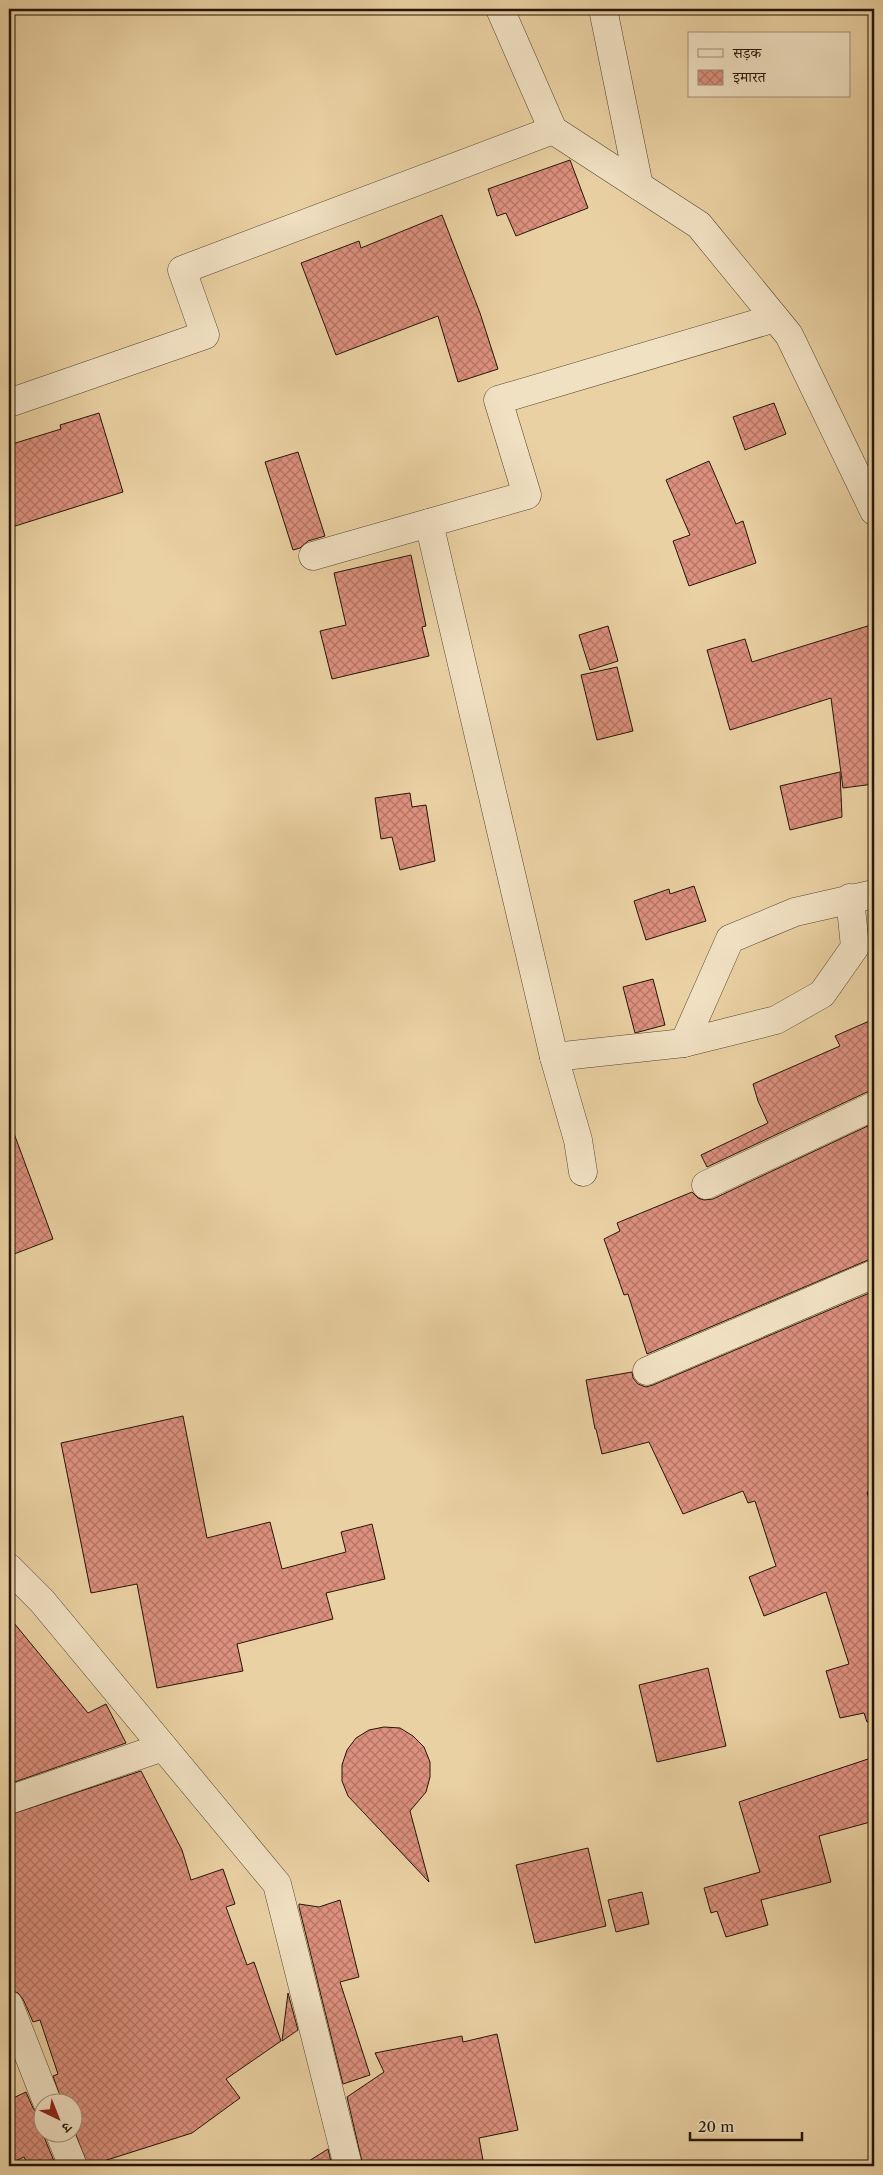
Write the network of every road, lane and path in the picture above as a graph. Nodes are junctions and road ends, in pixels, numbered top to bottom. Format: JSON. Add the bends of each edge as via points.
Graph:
{"nodes":[{"id":1,"x":500,"y":9,"type":"edge"},
{"id":2,"x":603,"y":9,"type":"edge"},
{"id":3,"x":553,"y":130,"type":"junction"},
{"id":4,"x":639,"y":186,"type":"junction"},
{"id":5,"x":775,"y":318,"type":"junction"},
{"id":6,"x":9,"y":403,"type":"edge"},
{"id":7,"x":874,"y":511,"type":"edge"},
{"id":8,"x":429,"y":523,"type":"junction"},
{"id":9,"x":313,"y":556,"type":"dead end"},
{"id":10,"x":862,"y":896,"type":"edge"},
{"id":11,"x":684,"y":1043,"type":"junction"},
{"id":12,"x":554,"y":1056,"type":"junction"},
{"id":13,"x":874,"y":1106,"type":"edge"},
{"id":14,"x":583,"y":1172,"type":"dead end"},
{"id":15,"x":706,"y":1185,"type":"dead end"},
{"id":16,"x":874,"y":1274,"type":"edge"},
{"id":17,"x":647,"y":1371,"type":"dead end"},
{"id":18,"x":9,"y":1568,"type":"edge"},
{"id":19,"x":163,"y":1747,"type":"junction"},
{"id":20,"x":9,"y":1800,"type":"edge"},
{"id":21,"x":9,"y":2005,"type":"edge"},
{"id":22,"x":43,"y":2092,"type":"edge"},
{"id":23,"x":63,"y":2142,"type":"edge"},
{"id":24,"x":73,"y":2166,"type":"edge"},
{"id":25,"x":348,"y":2166,"type":"edge"}],
"edges":[{"from":1,"to":3,"type":"street"},
{"from":2,"to":4,"type":"street"},
{"from":3,"to":4,"type":"street"},
{"from":3,"to":6,"type":"street","via":[[182,270],[205,335]]},
{"from":4,"to":5,"type":"street","via":[[699,225]]},
{"from":5,"to":7,"type":"street","via":[[789,334]]},
{"from":5,"to":8,"type":"street","via":[[498,400],[527,495]]},
{"from":8,"to":9,"type":"street"},
{"from":8,"to":12,"type":"street"},
{"from":10,"to":11,"type":"street","via":[[795,912],[730,939]]},
{"from":10,"to":11,"type":"street","via":[[855,947],[822,994],[776,1020]]},
{"from":11,"to":12,"type":"street"},
{"from":12,"to":14,"type":"street","via":[[578,1140]]},
{"from":13,"to":15,"type":"street"},
{"from":16,"to":17,"type":"street"},
{"from":18,"to":19,"type":"street","via":[[42,1601]]},
{"from":19,"to":20,"type":"street"},
{"from":19,"to":25,"type":"street","via":[[277,1884]]},
{"from":21,"to":22,"type":"street"},
{"from":23,"to":24,"type":"street"}]}
